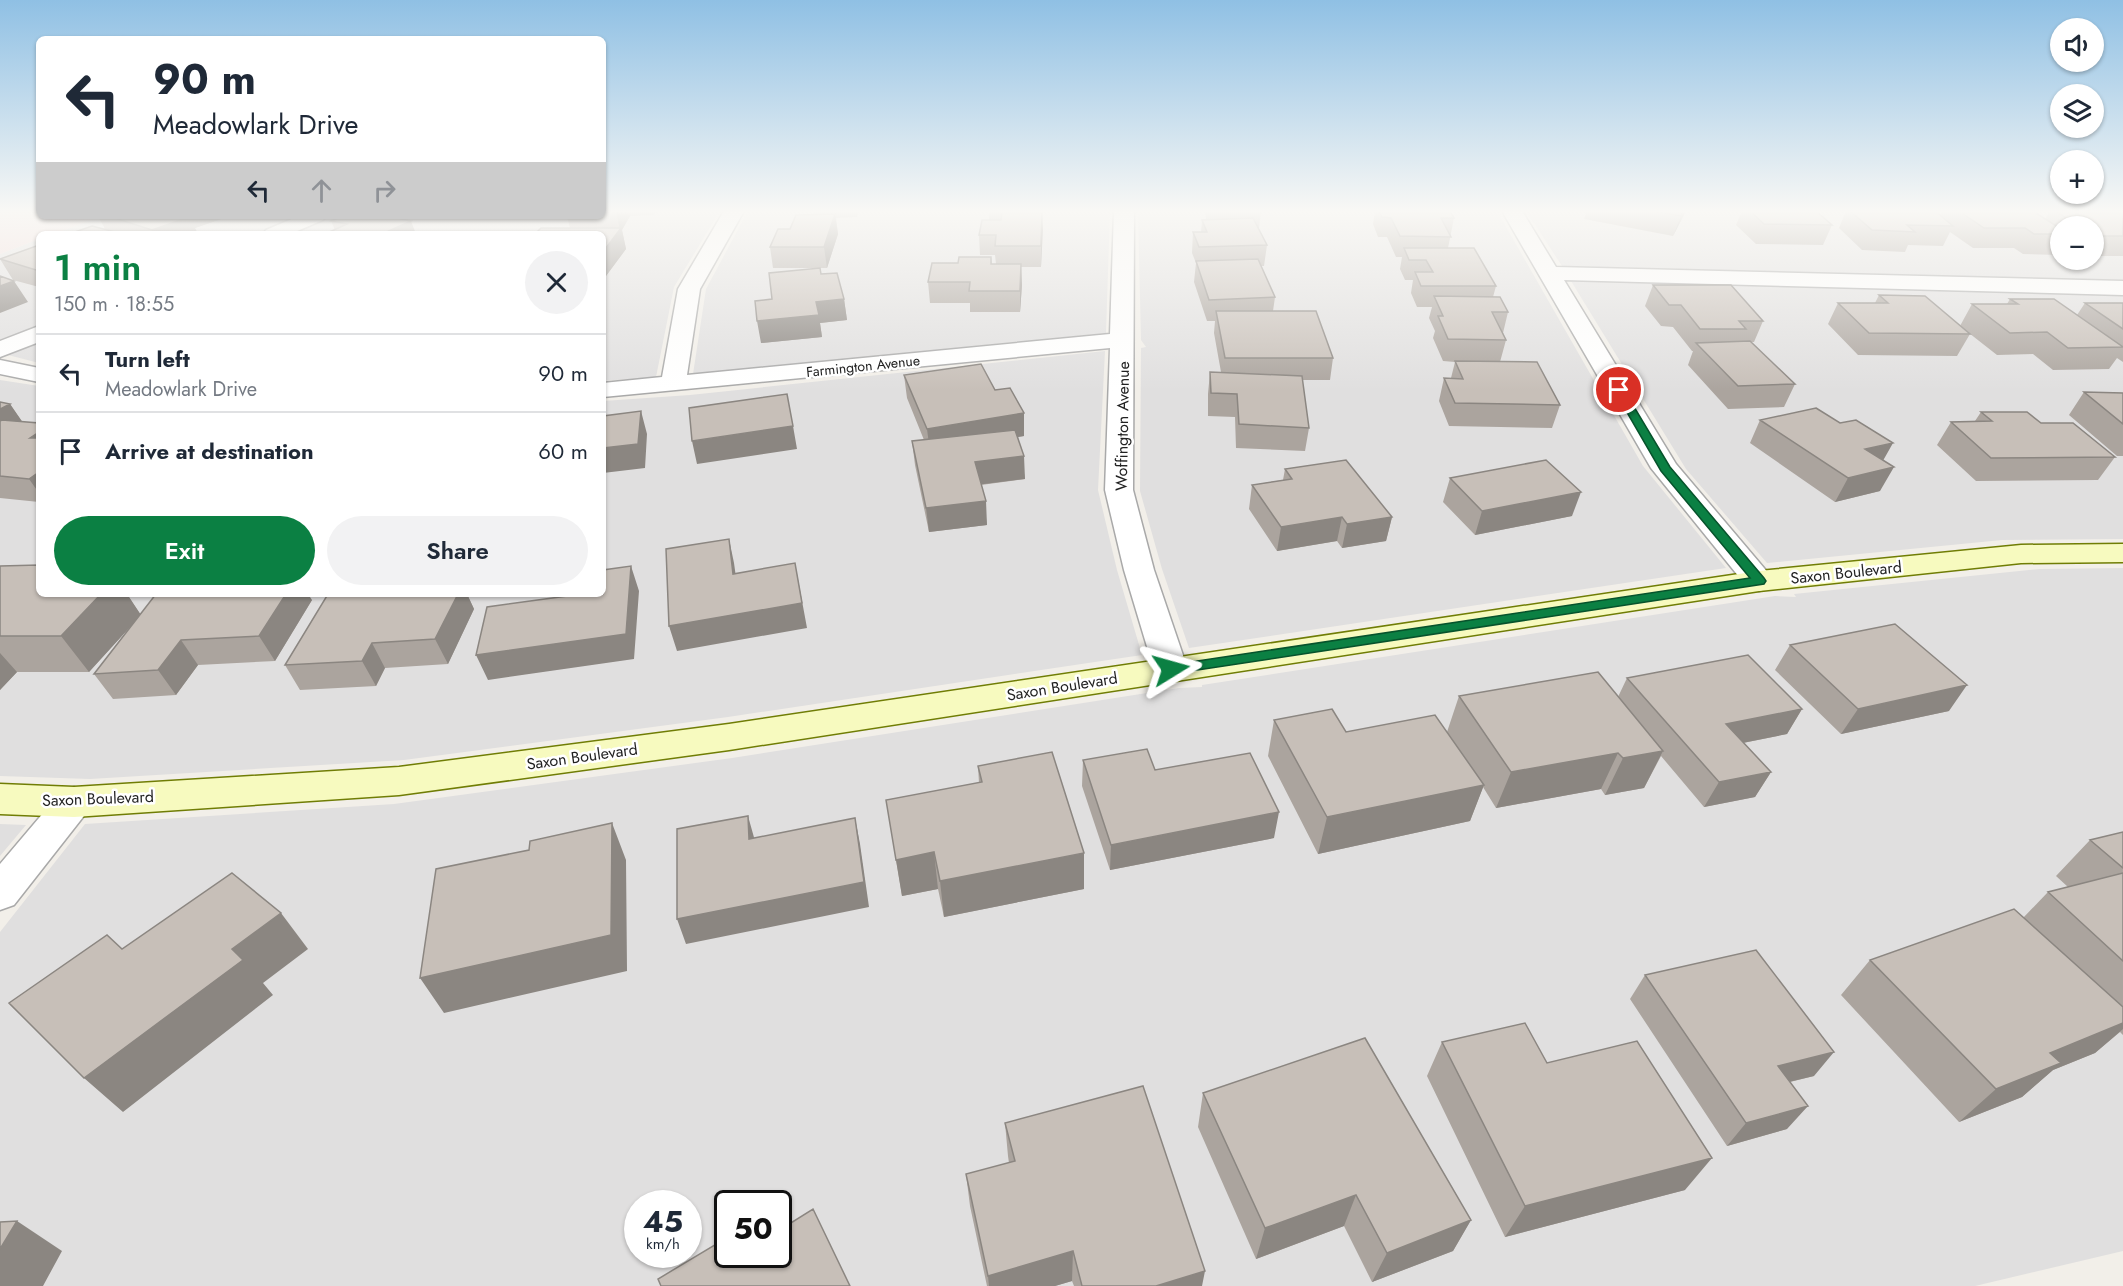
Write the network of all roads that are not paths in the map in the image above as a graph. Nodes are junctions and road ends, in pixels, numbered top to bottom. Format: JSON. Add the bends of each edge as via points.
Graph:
{"nodes":[{"id":1,"x":699,"y":271,"type":"edge"},
{"id":2,"x":1124,"y":271,"type":"edge"},
{"id":3,"x":1550,"y":273,"type":"joint"},
{"id":4,"x":2123,"y":288,"type":"edge"},
{"id":5,"x":36,"y":334,"type":"edge"},
{"id":6,"x":1123,"y":340,"type":"junction"},
{"id":7,"x":0,"y":350,"type":"edge"},
{"id":8,"x":0,"y":367,"type":"edge"},
{"id":9,"x":36,"y":374,"type":"edge"},
{"id":10,"x":673,"y":385,"type":"junction"},
{"id":11,"x":606,"y":390,"type":"edge"},
{"id":12,"x":2123,"y":553,"type":"edge"},
{"id":13,"x":1760,"y":581,"type":"junction"},
{"id":14,"x":1171,"y":669,"type":"junction"},
{"id":15,"x":0,"y":800,"type":"edge"},
{"id":16,"x":74,"y":802,"type":"junction"},
{"id":17,"x":0,"y":892,"type":"edge"}],
"edges":[{"from":1,"to":10,"type":"street","via":[[689,288]]},
{"from":2,"to":6,"type":"street","name":"Woffington Avenue"},
{"from":3,"to":4,"type":"street"},
{"from":3,"to":13,"type":"street","via":[[1665,468]]},
{"from":5,"to":7,"type":"street"},
{"from":6,"to":10,"type":"street","name":"Farmington Avenue"},
{"from":6,"to":14,"type":"street","name":"Woffington Avenue","via":[[1119,490],[1139,570]]},
{"from":8,"to":9,"type":"street"},
{"from":10,"to":11,"type":"street","name":"Farmington Avenue"},
{"from":12,"to":13,"type":"main road","name":"Saxon Boulevard","via":[[2021,554]]},
{"from":13,"to":14,"type":"main road","name":"Saxon Boulevard"},
{"from":14,"to":16,"type":"main road","name":"Saxon Boulevard","via":[[729,737],[399,781]]},
{"from":15,"to":16,"type":"main road","name":"Saxon Boulevard"},
{"from":16,"to":17,"type":"street"}]}
